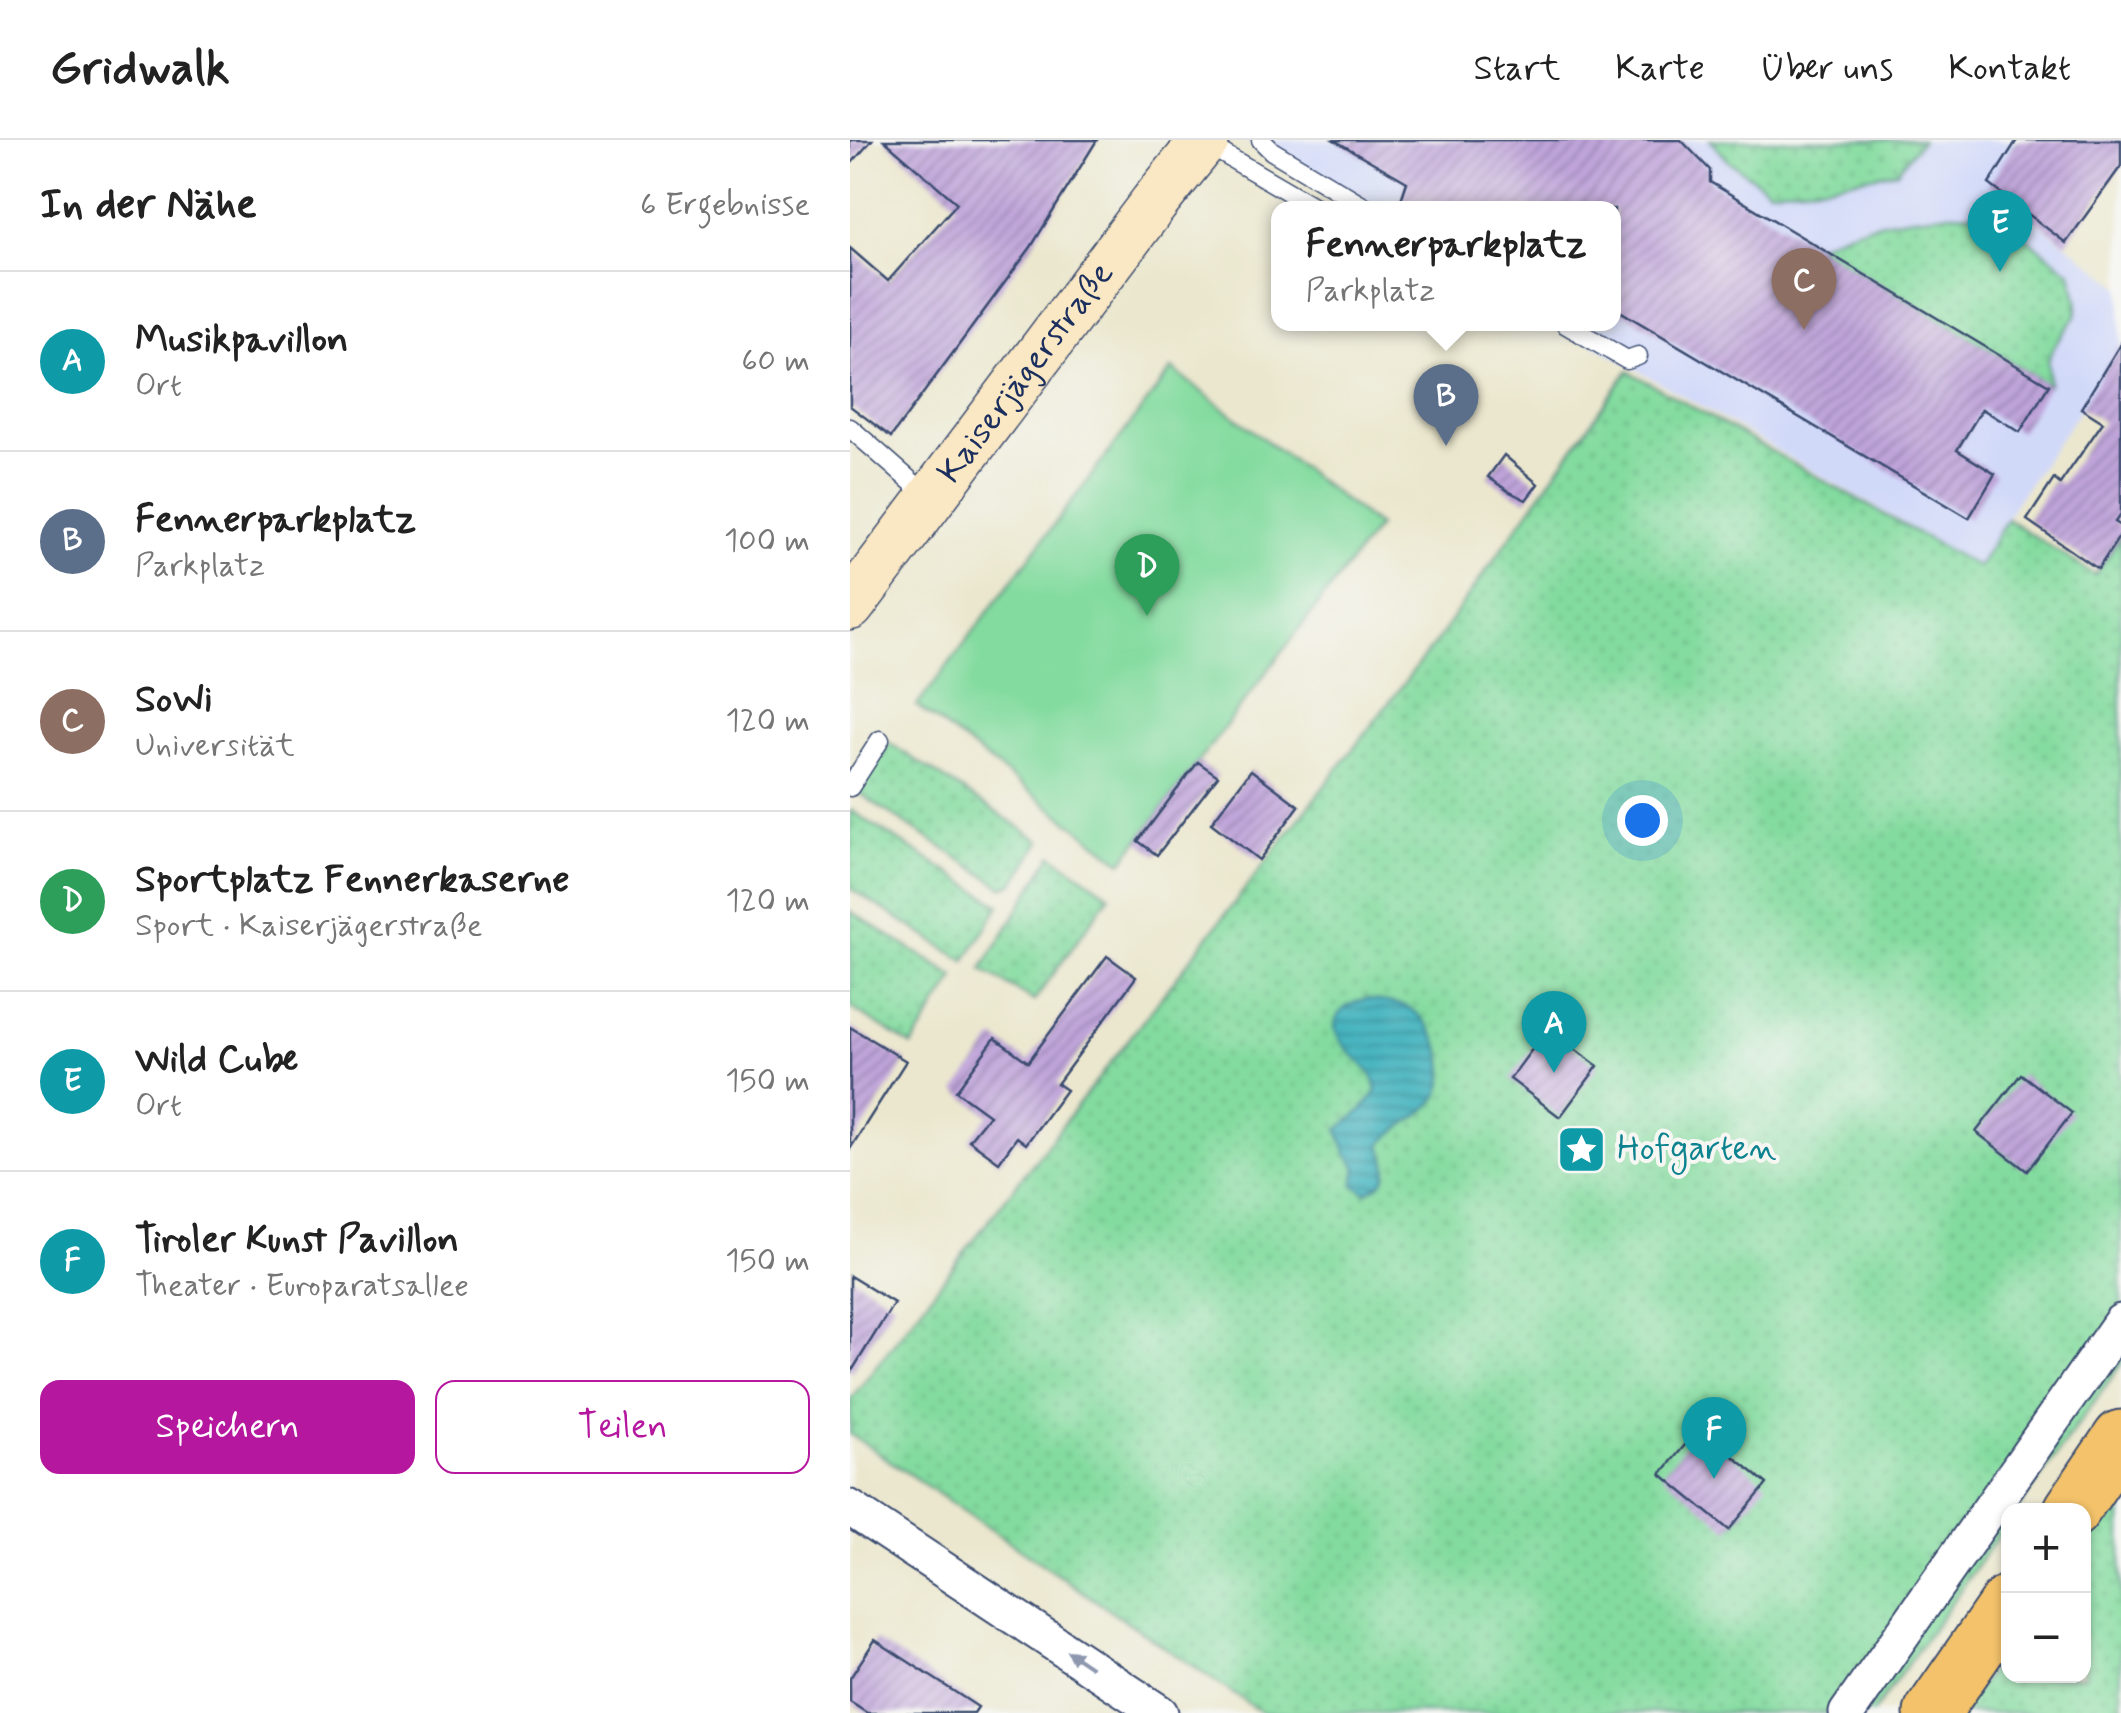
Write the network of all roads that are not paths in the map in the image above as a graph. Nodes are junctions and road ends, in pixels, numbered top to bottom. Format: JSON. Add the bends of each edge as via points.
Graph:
{"nodes":[{"id":1,"x":1261,"y":140,"type":"edge"},
{"id":2,"x":1203,"y":141,"type":"edge"},
{"id":3,"x":1306,"y":201,"type":"edge"},
{"id":4,"x":1357,"y":201,"type":"edge"},
{"id":5,"x":1577,"y":331,"type":"edge"},
{"id":6,"x":1638,"y":356,"type":"dead end"},
{"id":7,"x":850,"y":428,"type":"edge"},
{"id":8,"x":930,"y":499,"type":"junction"},
{"id":9,"x":850,"y":606,"type":"edge"},
{"id":10,"x":880,"y":740,"type":"dead end"},
{"id":11,"x":850,"y":787,"type":"edge"},
{"id":12,"x":2121,"y":1322,"type":"edge"},
{"id":13,"x":2121,"y":1438,"type":"edge"},
{"id":14,"x":2077,"y":1503,"type":"edge"},
{"id":15,"x":850,"y":1508,"type":"edge"},
{"id":16,"x":2001,"y":1613,"type":"edge"},
{"id":17,"x":1160,"y":1713,"type":"edge"},
{"id":18,"x":1847,"y":1713,"type":"edge"},
{"id":19,"x":1932,"y":1713,"type":"edge"}],
"edges":[{"from":1,"to":4,"type":"lane"},
{"from":2,"to":3,"type":"lane"},
{"from":2,"to":8,"type":"street","name":"Kaiserjägerstraße"},
{"from":5,"to":6,"type":"lane","via":[[1628,360]]},
{"from":7,"to":8,"type":"lane"},
{"from":8,"to":9,"type":"street","name":"Kaiserjägerstraße"},
{"from":10,"to":11,"type":"lane"},
{"from":12,"to":18,"type":"street"},
{"from":13,"to":14,"type":"main road"},
{"from":17,"to":15,"type":"street","one_way":true},
{"from":16,"to":19,"type":"main road"}]}
